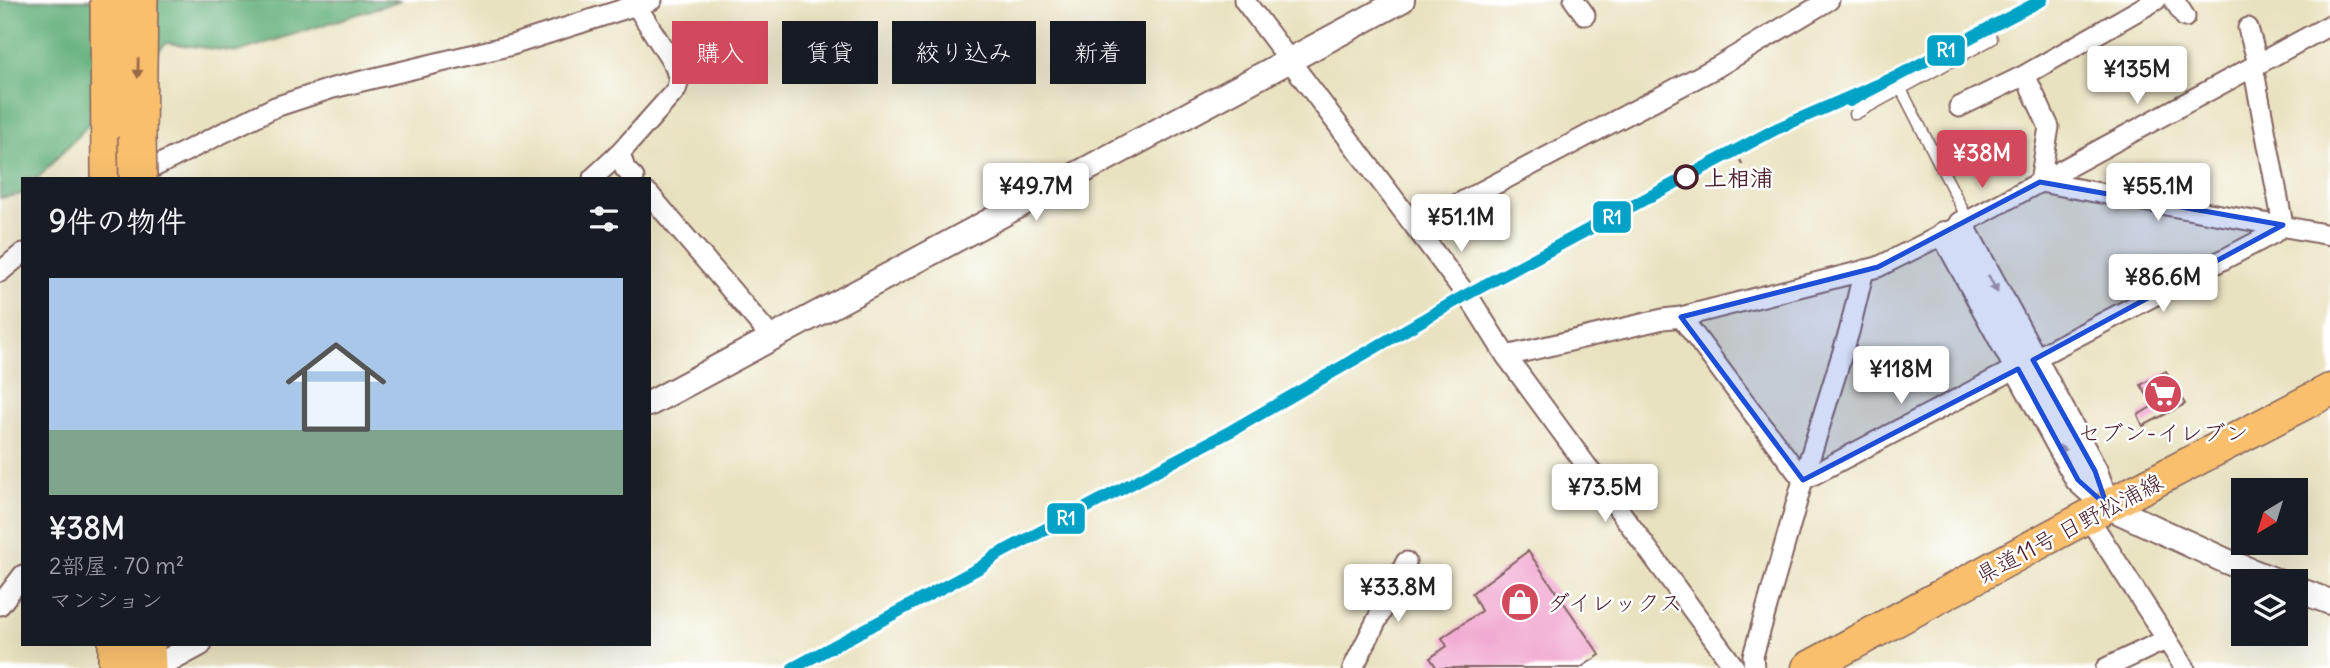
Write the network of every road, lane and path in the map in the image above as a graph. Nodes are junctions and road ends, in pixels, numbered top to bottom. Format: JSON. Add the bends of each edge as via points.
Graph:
{"nodes":[{"id":1,"x":109,"y":0,"type":"edge"},
{"id":2,"x":139,"y":0,"type":"edge"},
{"id":3,"x":1244,"y":0,"type":"edge"},
{"id":4,"x":1402,"y":0,"type":"edge"},
{"id":5,"x":1829,"y":0,"type":"edge"},
{"id":6,"x":2156,"y":0,"type":"edge"},
{"id":7,"x":2174,"y":0,"type":"edge"},
{"id":8,"x":644,"y":2,"type":"edge"},
{"id":9,"x":2185,"y":17,"type":"dead end"},
{"id":10,"x":2330,"y":26,"type":"edge"},
{"id":11,"x":2248,"y":28,"type":"dead end"},
{"id":12,"x":1992,"y":38,"type":"dead end"},
{"id":13,"x":1289,"y":61,"type":"junction"},
{"id":14,"x":2256,"y":64,"type":"junction"},
{"id":15,"x":2025,"y":75,"type":"junction"},
{"id":16,"x":1901,"y":89,"type":"junction"},
{"id":17,"x":1959,"y":107,"type":"dead end"},
{"id":18,"x":1855,"y":114,"type":"dead end"},
{"id":19,"x":123,"y":135,"type":"junction"},
{"id":20,"x":1731,"y":147,"type":"dead end"},
{"id":21,"x":620,"y":153,"type":"junction"},
{"id":22,"x":1744,"y":169,"type":"dead end"},
{"id":23,"x":110,"y":177,"type":"edge"},
{"id":24,"x":133,"y":177,"type":"edge"},
{"id":25,"x":138,"y":177,"type":"edge"},
{"id":26,"x":594,"y":177,"type":"edge"},
{"id":27,"x":633,"y":177,"type":"edge"},
{"id":28,"x":2040,"y":182,"type":"junction"},
{"id":29,"x":651,"y":196,"type":"edge"},
{"id":30,"x":2283,"y":225,"type":"junction"},
{"id":31,"x":1416,"y":226,"type":"junction"},
{"id":32,"x":1958,"y":226,"type":"junction"},
{"id":33,"x":2330,"y":235,"type":"edge"},
{"id":34,"x":21,"y":255,"type":"edge"},
{"id":35,"x":1864,"y":270,"type":"junction"},
{"id":36,"x":0,"y":272,"type":"edge"},
{"id":37,"x":1681,"y":317,"type":"junction"},
{"id":38,"x":772,"y":338,"type":"junction"},
{"id":39,"x":1506,"y":356,"type":"junction"},
{"id":40,"x":2026,"y":364,"type":"junction"},
{"id":41,"x":2330,"y":390,"type":"edge"},
{"id":42,"x":651,"y":403,"type":"edge"},
{"id":43,"x":1803,"y":480,"type":"junction"},
{"id":44,"x":2098,"y":511,"type":"junction"},
{"id":45,"x":1406,"y":562,"type":"dead end"},
{"id":46,"x":2246,"y":569,"type":"edge"},
{"id":47,"x":21,"y":578,"type":"edge"},
{"id":48,"x":2308,"y":594,"type":"edge"},
{"id":49,"x":2330,"y":602,"type":"edge"},
{"id":50,"x":0,"y":605,"type":"edge"},
{"id":51,"x":2167,"y":639,"type":"junction"},
{"id":52,"x":117,"y":646,"type":"edge"},
{"id":53,"x":146,"y":646,"type":"edge"},
{"id":54,"x":195,"y":646,"type":"edge"},
{"id":55,"x":117,"y":668,"type":"edge"},
{"id":56,"x":147,"y":668,"type":"edge"},
{"id":57,"x":153,"y":668,"type":"edge"},
{"id":58,"x":1353,"y":668,"type":"edge"},
{"id":59,"x":1735,"y":668,"type":"edge"},
{"id":60,"x":1754,"y":668,"type":"edge"},
{"id":61,"x":1808,"y":668,"type":"edge"},
{"id":62,"x":2106,"y":668,"type":"edge"},
{"id":63,"x":2185,"y":668,"type":"edge"}],
"edges":[{"from":1,"to":19,"type":"highway"},
{"from":2,"to":19,"type":"highway","one_way":true},
{"from":3,"to":13,"type":"street"},
{"from":4,"to":13,"type":"street"},
{"from":5,"to":31,"type":"street","via":[[1717,67]]},
{"from":6,"to":15,"type":"street"},
{"from":7,"to":9,"type":"street"},
{"from":8,"to":21,"type":"street","via":[[679,80],[676,90]]},
{"from":8,"to":24,"type":"street","via":[[512,45],[333,88],[275,107]]},
{"from":10,"to":14,"type":"street"},
{"from":11,"to":14,"type":"street"},
{"from":12,"to":16,"type":"lane"},
{"from":13,"to":31,"type":"street"},
{"from":13,"to":38,"type":"street"},
{"from":14,"to":28,"type":"street"},
{"from":14,"to":30,"type":"street"},
{"from":15,"to":17,"type":"street"},
{"from":15,"to":28,"type":"street","via":[[2049,127]]},
{"from":16,"to":18,"type":"lane"},
{"from":16,"to":32,"type":"lane"},
{"from":19,"to":23,"type":"highway"},
{"from":19,"to":25,"type":"highway","bridge":true},
{"from":20,"to":22,"type":"path","via":[[1734,145]]},
{"from":21,"to":26,"type":"street"},
{"from":21,"to":27,"type":"street"},
{"from":28,"to":30,"type":"street"},
{"from":28,"to":32,"type":"street"},
{"from":29,"to":38,"type":"street"},
{"from":30,"to":33,"type":"street"},
{"from":30,"to":40,"type":"street"},
{"from":31,"to":39,"type":"street"},
{"from":32,"to":35,"type":"street"},
{"from":32,"to":40,"type":"street"},
{"from":34,"to":36,"type":"street"},
{"from":35,"to":37,"type":"street"},
{"from":35,"to":43,"type":"street"},
{"from":37,"to":39,"type":"street"},
{"from":37,"to":43,"type":"street"},
{"from":38,"to":42,"type":"street"},
{"from":39,"to":59,"type":"street"},
{"from":40,"to":43,"type":"street"},
{"from":40,"to":44,"type":"street","via":[[2078,480]]},
{"from":41,"to":44,"type":"main road","name":"県道11号 日野松浦線"},
{"from":43,"to":60,"type":"street","via":[[1753,656]]},
{"from":44,"to":46,"type":"street"},
{"from":44,"to":51,"type":"street"},
{"from":44,"to":61,"type":"main road","name":"県道11号 日野松浦線"},
{"from":45,"to":58,"type":"street"},
{"from":47,"to":50,"type":"street"},
{"from":48,"to":49,"type":"street"},
{"from":51,"to":62,"type":"street"},
{"from":51,"to":63,"type":"street"},
{"from":52,"to":55,"type":"highway"},
{"from":53,"to":56,"type":"highway"},
{"from":54,"to":57,"type":"street"}]}
